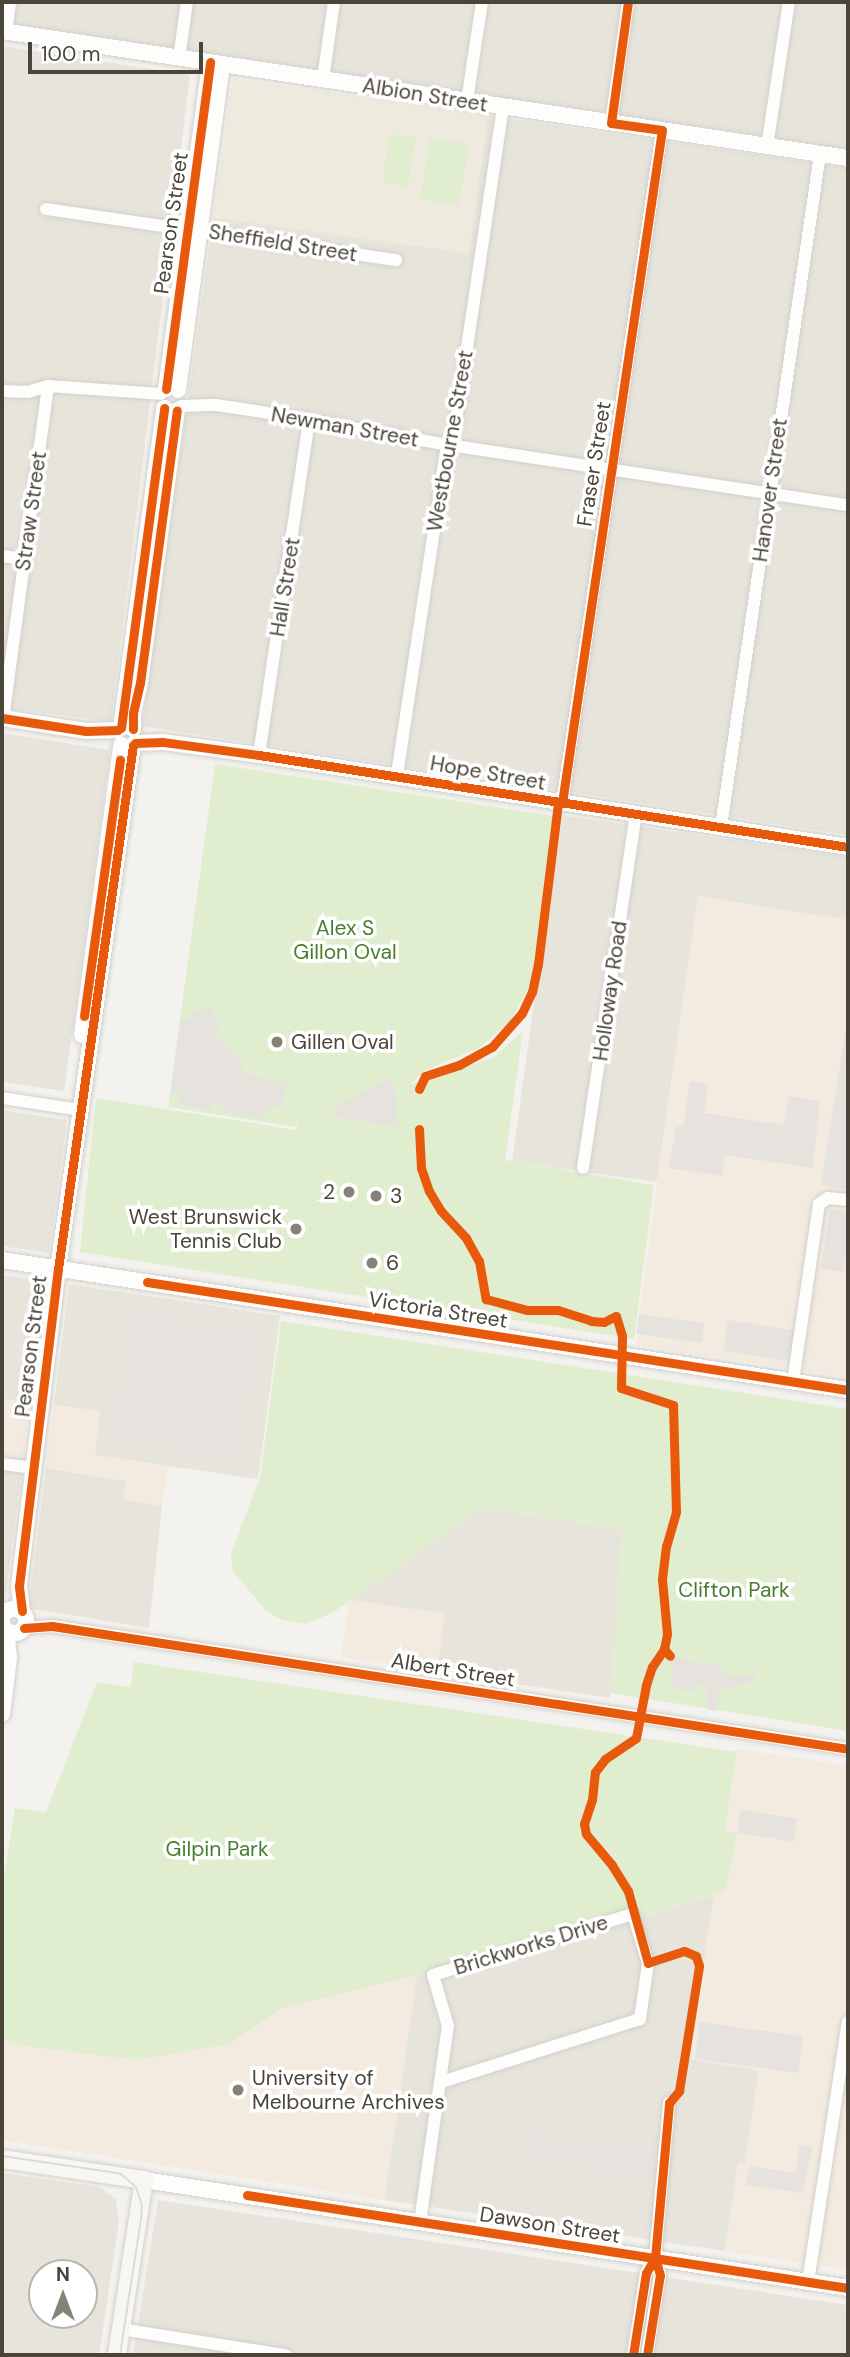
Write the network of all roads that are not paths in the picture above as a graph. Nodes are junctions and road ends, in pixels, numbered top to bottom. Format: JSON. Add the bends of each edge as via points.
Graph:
{"nodes":[{"id":1,"x":10,"y":2,"type":"edge"},
{"id":2,"x":187,"y":2,"type":"edge"},
{"id":3,"x":334,"y":2,"type":"edge"},
{"id":4,"x":482,"y":2,"type":"edge"},
{"id":5,"x":628,"y":2,"type":"edge"},
{"id":6,"x":789,"y":2,"type":"edge"},
{"id":7,"x":4,"y":32,"type":"edge"},
{"id":8,"x":179,"y":58,"type":"junction"},
{"id":9,"x":216,"y":63,"type":"junction"},
{"id":10,"x":323,"y":79,"type":"junction"},
{"id":11,"x":467,"y":101,"type":"junction"},
{"id":12,"x":503,"y":107,"type":"junction"},
{"id":13,"x":611,"y":123,"type":"junction"},
{"id":14,"x":662,"y":130,"type":"junction"},
{"id":15,"x":767,"y":146,"type":"junction"},
{"id":16,"x":820,"y":154,"type":"junction"},
{"id":17,"x":848,"y":159,"type":"edge"},
{"id":18,"x":46,"y":209,"type":"dead end"},
{"id":19,"x":193,"y":230,"type":"junction"},
{"id":20,"x":396,"y":260,"type":"dead end"},
{"id":21,"x":48,"y":386,"type":"junction"},
{"id":22,"x":2,"y":391,"type":"edge"},
{"id":23,"x":171,"y":399,"type":"junction"},
{"id":24,"x":309,"y":419,"type":"junction"},
{"id":25,"x":449,"y":445,"type":"junction"},
{"id":26,"x":611,"y":470,"type":"junction"},
{"id":27,"x":770,"y":494,"type":"junction"},
{"id":28,"x":848,"y":505,"type":"edge"},
{"id":29,"x":2,"y":556,"type":"edge"},
{"id":30,"x":24,"y":559,"type":"junction"},
{"id":31,"x":2,"y":719,"type":"edge"},
{"id":32,"x":127,"y":737,"type":"junction"},
{"id":33,"x":259,"y":755,"type":"junction"},
{"id":34,"x":397,"y":775,"type":"junction"},
{"id":35,"x":562,"y":803,"type":"junction"},
{"id":36,"x":636,"y":814,"type":"junction"},
{"id":37,"x":721,"y":827,"type":"junction"},
{"id":38,"x":848,"y":847,"type":"edge"},
{"id":39,"x":2,"y":1098,"type":"edge"},
{"id":40,"x":80,"y":1110,"type":"junction"},
{"id":41,"x":583,"y":1168,"type":"dead end"},
{"id":42,"x":848,"y":1200,"type":"edge"},
{"id":43,"x":2,"y":1260,"type":"edge"},
{"id":44,"x":58,"y":1269,"type":"junction"},
{"id":45,"x":793,"y":1382,"type":"junction"},
{"id":46,"x":848,"y":1390,"type":"edge"},
{"id":47,"x":2,"y":1464,"type":"edge"},
{"id":48,"x":33,"y":1468,"type":"junction"},
{"id":49,"x":12,"y":1620,"type":"edge"},
{"id":50,"x":2,"y":1714,"type":"edge"},
{"id":51,"x":848,"y":1749,"type":"edge"},
{"id":52,"x":848,"y":2022,"type":"edge"},
{"id":53,"x":441,"y":2082,"type":"junction"},
{"id":54,"x":669,"y":2103,"type":"dead end"},
{"id":55,"x":2,"y":2158,"type":"edge"},
{"id":56,"x":144,"y":2180,"type":"junction"},
{"id":57,"x":420,"y":2222,"type":"junction"},
{"id":58,"x":655,"y":2258,"type":"junction"},
{"id":59,"x":808,"y":2282,"type":"junction"},
{"id":60,"x":848,"y":2288,"type":"edge"},
{"id":61,"x":121,"y":2329,"type":"junction"},
{"id":62,"x":117,"y":2355,"type":"edge"},
{"id":63,"x":286,"y":2355,"type":"edge"},
{"id":64,"x":633,"y":2355,"type":"edge"},
{"id":65,"x":647,"y":2355,"type":"edge"}],
"edges":[{"from":1,"to":7,"type":"street"},
{"from":2,"to":8,"type":"street"},
{"from":3,"to":10,"type":"street"},
{"from":4,"to":11,"type":"street"},
{"from":5,"to":13,"type":"street"},
{"from":6,"to":15,"type":"street"},
{"from":7,"to":8,"type":"street","name":"Albion Street"},
{"from":8,"to":9,"type":"street","name":"Albion Street"},
{"from":9,"to":10,"type":"street","name":"Albion Street"},
{"from":9,"to":19,"type":"street","name":"Pearson Street"},
{"from":10,"to":11,"type":"street","name":"Albion Street"},
{"from":11,"to":12,"type":"street","name":"Albion Street"},
{"from":12,"to":13,"type":"street","name":"Albion Street"},
{"from":12,"to":25,"type":"street","name":"Westbourne Street"},
{"from":13,"to":14,"type":"street","name":"Albion Street"},
{"from":14,"to":15,"type":"street","name":"Albion Street"},
{"from":14,"to":26,"type":"street","name":"Fraser Street"},
{"from":15,"to":16,"type":"street","name":"Albion Street"},
{"from":16,"to":17,"type":"street","name":"Albion Street"},
{"from":16,"to":27,"type":"street","name":"Hanover Street"},
{"from":18,"to":19,"type":"street","name":"Sheffield Street"},
{"from":19,"to":20,"type":"street","name":"Sheffield Street"},
{"from":19,"to":23,"type":"street","name":"Pearson Street"},
{"from":21,"to":22,"type":"street","name":"Newman Street","via":[[28,392]]},
{"from":21,"to":23,"type":"street","name":"Newman Street"},
{"from":21,"to":30,"type":"street","name":"Straw Street"},
{"from":23,"to":24,"type":"street","name":"Newman Street"},
{"from":23,"to":32,"type":"street","name":"Pearson Street","via":[[140,683]]},
{"from":24,"to":25,"type":"street","name":"Newman Street"},
{"from":24,"to":33,"type":"street","name":"Hall Street"},
{"from":25,"to":26,"type":"street","name":"Newman Street"},
{"from":25,"to":34,"type":"street","name":"Westbourne Street"},
{"from":26,"to":27,"type":"street","name":"Newman Street"},
{"from":26,"to":35,"type":"street","name":"Fraser Street"},
{"from":27,"to":28,"type":"street","name":"Newman Street"},
{"from":27,"to":37,"type":"street","name":"Hanover Street"},
{"from":29,"to":30,"type":"street"},
{"from":30,"to":31,"type":"street","name":"Straw Street"},
{"from":31,"to":32,"type":"street","name":"Hope Street"},
{"from":32,"to":33,"type":"street","name":"Hope Street"},
{"from":32,"to":40,"type":"street","name":"Pearson Street","via":[[88,984],[78,1078]]},
{"from":33,"to":34,"type":"street","name":"Hope Street"},
{"from":34,"to":35,"type":"street","name":"Hope Street"},
{"from":35,"to":36,"type":"street","name":"Hope Street"},
{"from":36,"to":37,"type":"street","name":"Hope Street"},
{"from":36,"to":41,"type":"street","name":"Holloway Road"},
{"from":37,"to":38,"type":"street","name":"Hope Street"},
{"from":39,"to":40,"type":"street"},
{"from":40,"to":44,"type":"street","name":"Pearson Street"},
{"from":42,"to":45,"type":"street","via":[[822,1200]]},
{"from":43,"to":44,"type":"street","name":"Victoria Street"},
{"from":44,"to":45,"type":"street","name":"Victoria Street"},
{"from":44,"to":48,"type":"street","name":"Pearson Street"},
{"from":45,"to":46,"type":"street","name":"Victoria Street"},
{"from":47,"to":48,"type":"street"},
{"from":48,"to":49,"type":"street","name":"Pearson Street"},
{"from":49,"to":50,"type":"street","name":"Pearson Street"},
{"from":49,"to":51,"type":"street","name":"Albert Street"},
{"from":52,"to":59,"type":"street"},
{"from":53,"to":53,"type":"street","name":"Brickworks Drive","via":[[640,2019],[648,1962],[633,1914],[433,1975],[448,2026]]},
{"from":53,"to":57,"type":"street","name":"Brickworks Drive"},
{"from":54,"to":58,"type":"street"},
{"from":55,"to":56,"type":"main road","name":"Dawson Street"},
{"from":56,"to":57,"type":"street","name":"Dawson Street"},
{"from":56,"to":61,"type":"main road"},
{"from":57,"to":58,"type":"street","name":"Dawson Street"},
{"from":58,"to":59,"type":"street","name":"Dawson Street"},
{"from":58,"to":64,"type":"street","via":[[646,2273]]},
{"from":58,"to":65,"type":"street","via":[[660,2275]]},
{"from":59,"to":60,"type":"street","name":"Dawson Street"},
{"from":61,"to":62,"type":"main road"},
{"from":61,"to":63,"type":"street"}]}
